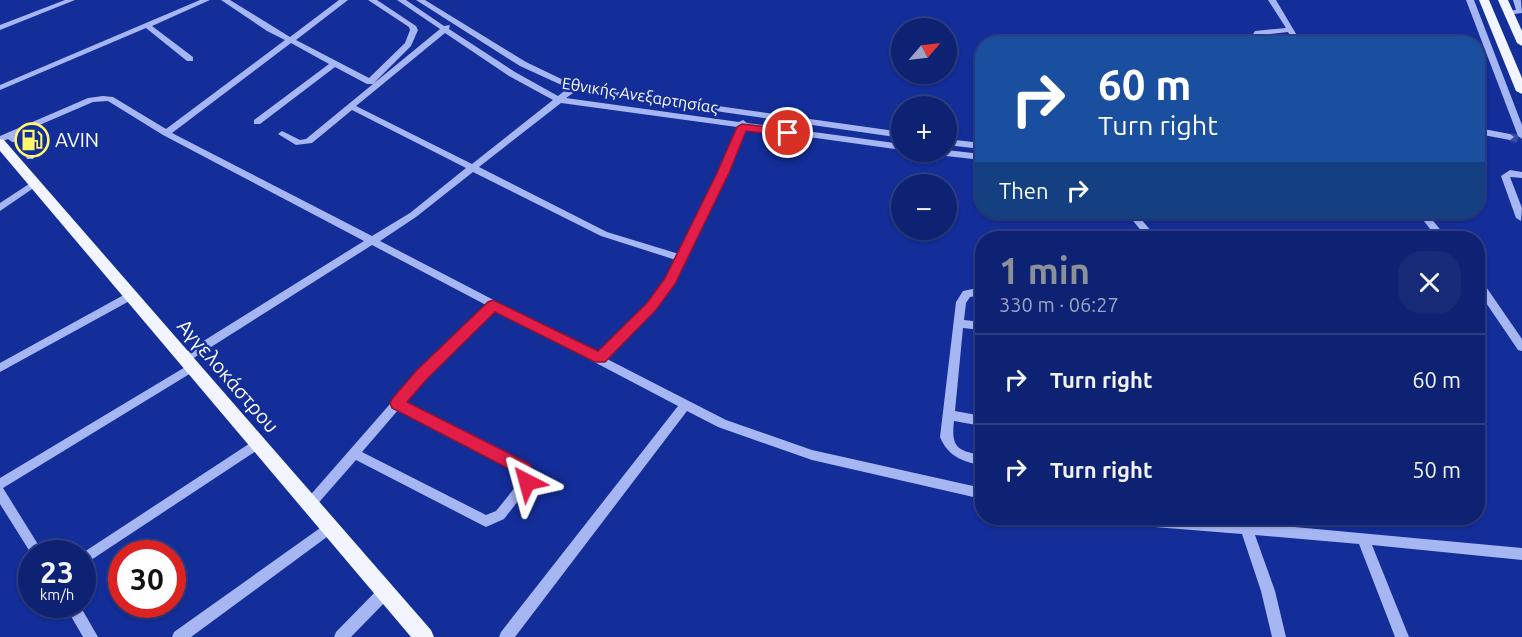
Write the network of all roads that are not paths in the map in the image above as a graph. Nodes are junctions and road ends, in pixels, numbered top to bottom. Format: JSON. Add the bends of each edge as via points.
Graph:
{"nodes":[{"id":1,"x":71,"y":0,"type":"edge"},
{"id":2,"x":206,"y":0,"type":"edge"},
{"id":3,"x":225,"y":0,"type":"edge"},
{"id":4,"x":344,"y":0,"type":"edge"},
{"id":5,"x":372,"y":0,"type":"edge"},
{"id":6,"x":400,"y":0,"type":"edge"},
{"id":7,"x":420,"y":0,"type":"edge"},
{"id":8,"x":1272,"y":0,"type":"edge"},
{"id":9,"x":1470,"y":0,"type":"edge"},
{"id":10,"x":1484,"y":0,"type":"edge"},
{"id":11,"x":1503,"y":0,"type":"edge"},
{"id":12,"x":1517,"y":0,"type":"edge"},
{"id":13,"x":1509,"y":14,"type":"junction"},
{"id":14,"x":454,"y":22,"type":"junction"},
{"id":15,"x":147,"y":26,"type":"junction"},
{"id":16,"x":0,"y":28,"type":"edge"},
{"id":17,"x":444,"y":30,"type":"junction"},
{"id":18,"x":1289,"y":30,"type":"junction"},
{"id":19,"x":1256,"y":36,"type":"edge"},
{"id":20,"x":1293,"y":36,"type":"edge"},
{"id":21,"x":1484,"y":36,"type":"edge"},
{"id":22,"x":1485,"y":39,"type":"edge"},
{"id":23,"x":289,"y":40,"type":"junction"},
{"id":24,"x":1522,"y":43,"type":"edge"},
{"id":25,"x":190,"y":59,"type":"dead end"},
{"id":26,"x":335,"y":63,"type":"junction"},
{"id":27,"x":0,"y":88,"type":"edge"},
{"id":28,"x":574,"y":88,"type":"junction"},
{"id":29,"x":1522,"y":91,"type":"edge"},
{"id":30,"x":559,"y":100,"type":"junction"},
{"id":31,"x":350,"y":106,"type":"junction"},
{"id":32,"x":746,"y":114,"type":"junction"},
{"id":33,"x":257,"y":122,"type":"dead end"},
{"id":34,"x":742,"y":127,"type":"junction"},
{"id":35,"x":1485,"y":132,"type":"edge"},
{"id":36,"x":166,"y":133,"type":"junction"},
{"id":37,"x":282,"y":134,"type":"dead end"},
{"id":38,"x":891,"y":134,"type":"edge"},
{"id":39,"x":1522,"y":136,"type":"edge"},
{"id":40,"x":1510,"y":137,"type":"tunnel mouth"},
{"id":41,"x":3,"y":142,"type":"edge"},
{"id":42,"x":957,"y":143,"type":"edge"},
{"id":43,"x":975,"y":145,"type":"edge"},
{"id":44,"x":891,"y":146,"type":"edge"},
{"id":45,"x":957,"y":154,"type":"edge"},
{"id":46,"x":30,"y":156,"type":"dead end"},
{"id":47,"x":975,"y":156,"type":"edge"},
{"id":48,"x":471,"y":168,"type":"junction"},
{"id":49,"x":1522,"y":175,"type":"edge"},
{"id":50,"x":35,"y":183,"type":"junction"},
{"id":51,"x":0,"y":208,"type":"edge"},
{"id":52,"x":1521,"y":218,"type":"edge"},
{"id":53,"x":1136,"y":219,"type":"edge"},
{"id":54,"x":1427,"y":219,"type":"edge"},
{"id":55,"x":1146,"y":231,"type":"edge"},
{"id":56,"x":1436,"y":231,"type":"edge"},
{"id":57,"x":372,"y":240,"type":"junction"},
{"id":58,"x":681,"y":258,"type":"junction"},
{"id":59,"x":975,"y":292,"type":"edge"},
{"id":60,"x":1485,"y":294,"type":"edge"},
{"id":61,"x":130,"y":295,"type":"junction"},
{"id":62,"x":493,"y":305,"type":"junction"},
{"id":63,"x":959,"y":323,"type":"junction"},
{"id":64,"x":975,"y":325,"type":"edge"},
{"id":65,"x":1522,"y":347,"type":"edge"},
{"id":66,"x":600,"y":358,"type":"junction"},
{"id":67,"x":188,"y":362,"type":"junction"},
{"id":68,"x":0,"y":368,"type":"edge"},
{"id":69,"x":397,"y":403,"type":"junction"},
{"id":70,"x":686,"y":404,"type":"junction"},
{"id":71,"x":948,"y":415,"type":"junction"},
{"id":72,"x":975,"y":420,"type":"edge"},
{"id":73,"x":258,"y":443,"type":"junction"},
{"id":74,"x":354,"y":453,"type":"junction"},
{"id":75,"x":975,"y":459,"type":"edge"},
{"id":76,"x":0,"y":484,"type":"edge"},
{"id":77,"x":975,"y":492,"type":"edge"},
{"id":78,"x":0,"y":494,"type":"edge"},
{"id":79,"x":310,"y":504,"type":"junction"},
{"id":80,"x":1246,"y":525,"type":"edge"},
{"id":81,"x":1261,"y":525,"type":"edge"},
{"id":82,"x":330,"y":527,"type":"junction"},
{"id":83,"x":1363,"y":538,"type":"junction"},
{"id":84,"x":29,"y":540,"type":"edge"},
{"id":85,"x":96,"y":551,"type":"edge"},
{"id":86,"x":1522,"y":554,"type":"edge"},
{"id":87,"x":386,"y":592,"type":"junction"},
{"id":88,"x":79,"y":618,"type":"edge"},
{"id":89,"x":91,"y":637,"type":"edge"},
{"id":90,"x":180,"y":637,"type":"edge"},
{"id":91,"x":341,"y":637,"type":"edge"},
{"id":92,"x":424,"y":637,"type":"edge"},
{"id":93,"x":507,"y":637,"type":"edge"},
{"id":94,"x":1279,"y":637,"type":"edge"},
{"id":95,"x":1402,"y":637,"type":"edge"}],
"edges":[{"from":1,"to":16,"type":"street"},
{"from":2,"to":15,"type":"street"},
{"from":3,"to":23,"type":"street"},
{"from":4,"to":23,"type":"street"},
{"from":5,"to":26,"type":"street","via":[[411,26],[412,38],[370,82]]},
{"from":6,"to":17,"type":"street","name":"Εθνικής Ανεξαρτησίας"},
{"from":7,"to":14,"type":"street","name":"Εθνικής Ανεξαρτησίας"},
{"from":8,"to":18,"type":"street"},
{"from":9,"to":21,"type":"street"},
{"from":10,"to":29,"type":"main road"},
{"from":11,"to":13,"type":"main road"},
{"from":12,"to":13,"type":"street","via":[[1520,11]]},
{"from":13,"to":24,"type":"main road"},
{"from":14,"to":17,"type":"street"},
{"from":14,"to":28,"type":"street","name":"Εθνικής Ανεξαρτησίας","via":[[523,64]]},
{"from":15,"to":25,"type":"street"},
{"from":15,"to":27,"type":"street"},
{"from":17,"to":30,"type":"street","name":"Εθνικής Ανεξαρτησίας"},
{"from":17,"to":31,"type":"street"},
{"from":18,"to":19,"type":"street"},
{"from":18,"to":20,"type":"street"},
{"from":22,"to":39,"type":"street"},
{"from":23,"to":26,"type":"street"},
{"from":23,"to":36,"type":"street"},
{"from":26,"to":33,"type":"street"},
{"from":28,"to":30,"type":"street"},
{"from":28,"to":32,"type":"street","name":"Εθνικής Ανεξαρτησίας"},
{"from":30,"to":34,"type":"street","name":"Εθνικής Ανεξαρτησίας"},
{"from":30,"to":48,"type":"street"},
{"from":31,"to":37,"type":"street","via":[[306,142],[299,143]]},
{"from":31,"to":48,"type":"street"},
{"from":32,"to":34,"type":"street"},
{"from":32,"to":38,"type":"street","name":"Εθνικής Ανεξαρτησίας"},
{"from":34,"to":44,"type":"street","name":"Εθνικής Ανεξαρτησίας"},
{"from":34,"to":58,"type":"street"},
{"from":35,"to":40,"type":"street"},
{"from":36,"to":41,"type":"street","via":[[103,98],[91,100]]},
{"from":36,"to":57,"type":"street"},
{"from":41,"to":46,"type":"street","via":[[27,138],[36,148]]},
{"from":41,"to":50,"type":"main road","name":"Αγγελοκάστρου"},
{"from":42,"to":43,"type":"street"},
{"from":45,"to":47,"type":"street"},
{"from":48,"to":57,"type":"street","via":[[413,215]]},
{"from":48,"to":58,"type":"street","via":[[604,234]]},
{"from":49,"to":52,"type":"street","via":[[1505,176]]},
{"from":50,"to":51,"type":"street"},
{"from":50,"to":61,"type":"main road","name":"Αγγελοκάστρου"},
{"from":53,"to":55,"type":"street"},
{"from":54,"to":56,"type":"street"},
{"from":57,"to":62,"type":"street"},
{"from":57,"to":67,"type":"street"},
{"from":58,"to":66,"type":"street","via":[[660,296]]},
{"from":59,"to":63,"type":"street","via":[[963,298]]},
{"from":60,"to":65,"type":"street"},
{"from":61,"to":67,"type":"main road","name":"Αγγελοκάστρου"},
{"from":61,"to":68,"type":"street"},
{"from":62,"to":66,"type":"street"},
{"from":62,"to":69,"type":"street"},
{"from":63,"to":64,"type":"street"},
{"from":63,"to":71,"type":"street"},
{"from":66,"to":70,"type":"street"},
{"from":67,"to":73,"type":"main road","name":"Αγγελοκάστρου"},
{"from":67,"to":76,"type":"street"},
{"from":69,"to":74,"type":"street"},
{"from":69,"to":74,"type":"street","via":[[525,469],[527,482],[500,515],[486,521]]},
{"from":70,"to":77,"type":"street","via":[[732,428],[803,452]]},
{"from":70,"to":93,"type":"street"},
{"from":71,"to":72,"type":"street"},
{"from":71,"to":75,"type":"street","via":[[946,437],[953,449]]},
{"from":73,"to":79,"type":"main road","name":"Αγγελοκάστρου"},
{"from":73,"to":85,"type":"street"},
{"from":74,"to":79,"type":"street"},
{"from":78,"to":84,"type":"street"},
{"from":79,"to":82,"type":"main road","name":"Αγγελοκάστρου"},
{"from":80,"to":94,"type":"street"},
{"from":81,"to":83,"type":"street"},
{"from":82,"to":87,"type":"main road","name":"Αγγελοκάστρου"},
{"from":82,"to":90,"type":"street"},
{"from":83,"to":86,"type":"street"},
{"from":83,"to":95,"type":"street"},
{"from":87,"to":91,"type":"street"},
{"from":87,"to":92,"type":"main road","name":"Αγγελοκάστρου"},
{"from":88,"to":89,"type":"street"}]}
